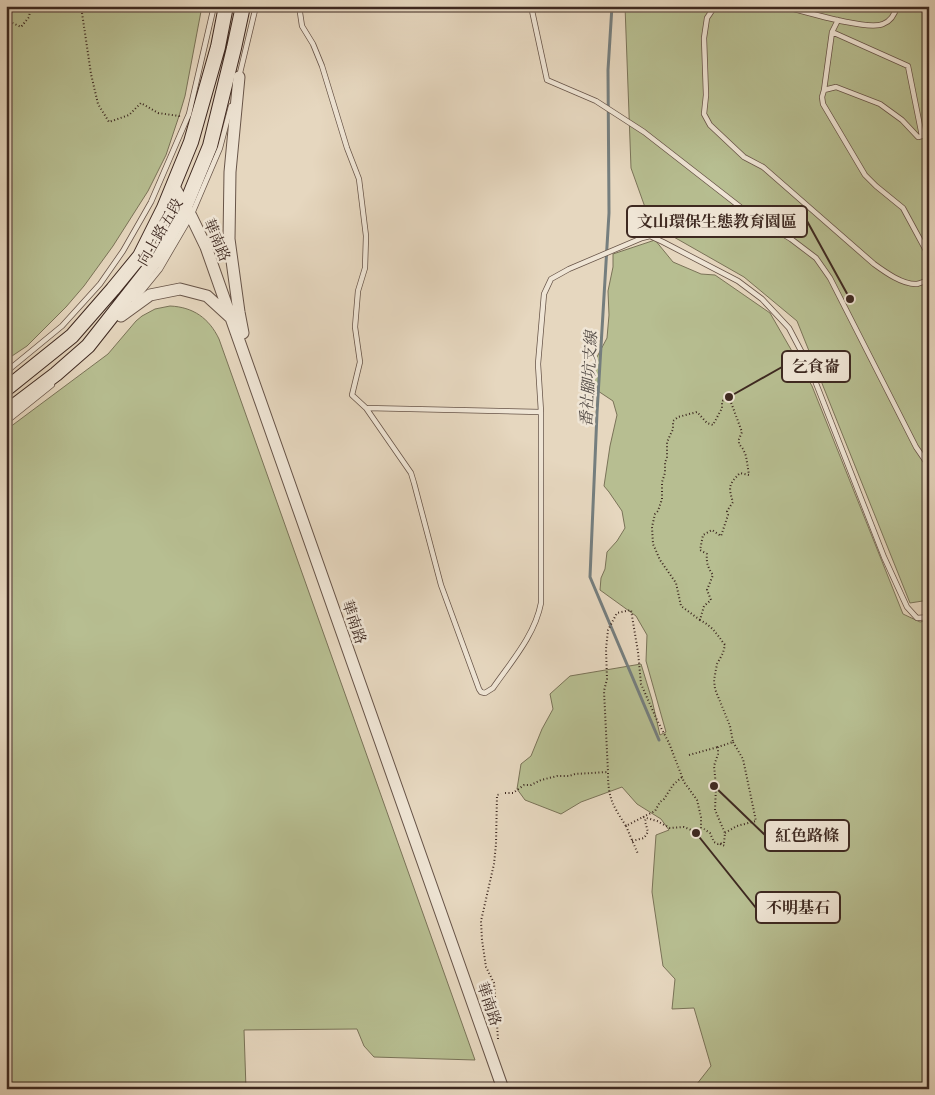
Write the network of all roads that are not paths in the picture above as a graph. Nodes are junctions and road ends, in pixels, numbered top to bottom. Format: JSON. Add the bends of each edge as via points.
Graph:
{"nodes":[{"id":1,"x":214,"y":6,"type":"edge"},
{"id":2,"x":226,"y":6,"type":"edge"},
{"id":3,"x":243,"y":6,"type":"edge"},
{"id":4,"x":256,"y":6,"type":"edge"},
{"id":5,"x":299,"y":6,"type":"edge"},
{"id":6,"x":531,"y":6,"type":"edge"},
{"id":7,"x":715,"y":6,"type":"edge"},
{"id":8,"x":783,"y":6,"type":"edge"},
{"id":9,"x":897,"y":6,"type":"edge"},
{"id":10,"x":838,"y":20,"type":"junction"},
{"id":11,"x":832,"y":32,"type":"junction"},
{"id":12,"x":239,"y":77,"type":"junction"},
{"id":13,"x":824,"y":90,"type":"junction"},
{"id":14,"x":165,"y":170,"type":"junction"},
{"id":15,"x":173,"y":185,"type":"junction"},
{"id":16,"x":188,"y":211,"type":"junction"},
{"id":17,"x":929,"y":256,"type":"edge"},
{"id":18,"x":929,"y":280,"type":"edge"},
{"id":19,"x":231,"y":317,"type":"junction"},
{"id":20,"x":118,"y":320,"type":"joint"},
{"id":21,"x":102,"y":337,"type":"dead end"},
{"id":22,"x":78,"y":363,"type":"dead end"},
{"id":23,"x":6,"y":372,"type":"edge"},
{"id":24,"x":251,"y":374,"type":"junction"},
{"id":25,"x":59,"y":380,"type":"dead end"},
{"id":26,"x":6,"y":389,"type":"edge"},
{"id":27,"x":366,"y":408,"type":"junction"},
{"id":28,"x":6,"y":412,"type":"edge"},
{"id":29,"x":541,"y":412,"type":"junction"},
{"id":30,"x":6,"y":422,"type":"edge"},
{"id":31,"x":929,"y":466,"type":"edge"},
{"id":32,"x":929,"y":616,"type":"edge"},
{"id":33,"x":503,"y":1089,"type":"edge"}],
"edges":[{"from":1,"to":14,"type":"lane","name":"向上路五段","via":[[189,114]]},
{"from":2,"to":15,"type":"main road","name":"向上路五段","via":[[191,142]]},
{"from":3,"to":16,"type":"main road","name":"向上路五段","via":[[210,146]]},
{"from":4,"to":12,"type":"lane","name":"向上路五段"},
{"from":5,"to":27,"type":"lane","via":[[302,26],[322,66],[359,179],[366,236],[365,268],[358,290],[355,327],[360,362],[352,395]]},
{"from":6,"to":31,"type":"lane","via":[[547,80],[596,101],[644,132],[748,213],[816,258],[830,278],[916,447]]},
{"from":7,"to":18,"type":"lane","via":[[707,18],[704,38],[704,114],[710,124],[744,157],[763,167],[874,264],[905,281],[917,284]]},
{"from":8,"to":10,"type":"lane"},
{"from":9,"to":10,"type":"lane","via":[[892,17],[877,26]]},
{"from":10,"to":11,"type":"lane"},
{"from":11,"to":13,"type":"lane"},
{"from":11,"to":13,"type":"lane","via":[[908,66],[922,136],[918,137],[880,104],[836,87]]},
{"from":12,"to":16,"type":"lane","name":"向上路五段","via":[[220,148]]},
{"from":12,"to":24,"type":"street","via":[[230,172],[229,239]]},
{"from":13,"to":17,"type":"lane","via":[[823,104],[865,175],[904,208]]},
{"from":14,"to":15,"type":"lane","name":"華南路"},
{"from":14,"to":23,"type":"lane","name":"向上路五段","via":[[148,208],[100,284],[62,326]]},
{"from":15,"to":16,"type":"street","name":"華南路"},
{"from":15,"to":26,"type":"main road","name":"向上路五段","via":[[140,256],[113,289],[72,336]]},
{"from":16,"to":19,"type":"street","name":"華南路","via":[[206,247]]},
{"from":16,"to":20,"type":"lane","name":"向上路五段","via":[[160,269]]},
{"from":16,"to":28,"type":"main road","name":"向上路五段","via":[[182,214],[155,261],[88,346]]},
{"from":19,"to":20,"type":"street","via":[[207,296],[180,289],[150,295]]},
{"from":19,"to":24,"type":"street","name":"華南路"},
{"from":21,"to":22,"type":"lane"},
{"from":24,"to":33,"type":"street","name":"華南路"},
{"from":25,"to":30,"type":"lane"},
{"from":27,"to":29,"type":"lane"},
{"from":27,"to":29,"type":"lane","via":[[411,473],[441,584],[481,692],[493,688],[524,643],[539,614]]},
{"from":29,"to":32,"type":"lane","via":[[538,364],[544,294],[551,279],[650,236],[738,281],[762,299],[788,328],[810,368],[906,608],[917,618]]}]}
